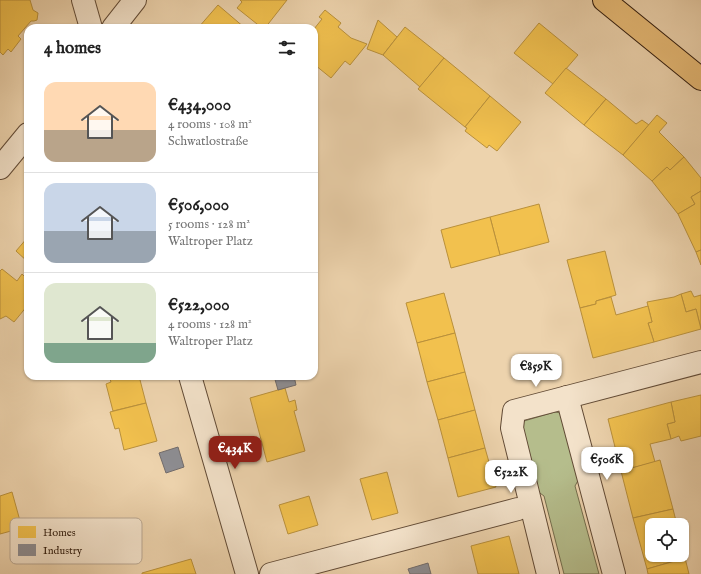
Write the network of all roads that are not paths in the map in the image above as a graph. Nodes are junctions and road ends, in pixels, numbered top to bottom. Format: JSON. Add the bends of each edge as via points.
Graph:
{"nodes":[{"id":1,"x":83,"y":0,"type":"edge"},
{"id":2,"x":135,"y":0,"type":"edge"},
{"id":3,"x":604,"y":0,"type":"edge"},
{"id":4,"x":90,"y":24,"type":"edge"},
{"id":5,"x":116,"y":24,"type":"edge"},
{"id":6,"x":701,"y":79,"type":"edge"},
{"id":7,"x":24,"y":139,"type":"edge"},
{"id":8,"x":0,"y":168,"type":"edge"},
{"id":9,"x":701,"y":362,"type":"edge"},
{"id":10,"x":191,"y":380,"type":"edge"},
{"id":11,"x":567,"y":397,"type":"junction"},
{"id":12,"x":518,"y":509,"type":"dead end"},
{"id":13,"x":247,"y":574,"type":"edge"},
{"id":14,"x":271,"y":574,"type":"edge"},
{"id":15,"x":548,"y":574,"type":"edge"},
{"id":16,"x":614,"y":574,"type":"edge"}],
"edges":[{"from":1,"to":4,"type":"street"},
{"from":2,"to":5,"type":"street"},
{"from":3,"to":6,"type":"main road"},
{"from":7,"to":8,"type":"street"},
{"from":9,"to":11,"type":"street"},
{"from":10,"to":13,"type":"street"},
{"from":11,"to":15,"type":"street","via":[[514,411],[512,428]]},
{"from":11,"to":16,"type":"street"},
{"from":12,"to":14,"type":"street"}]}
